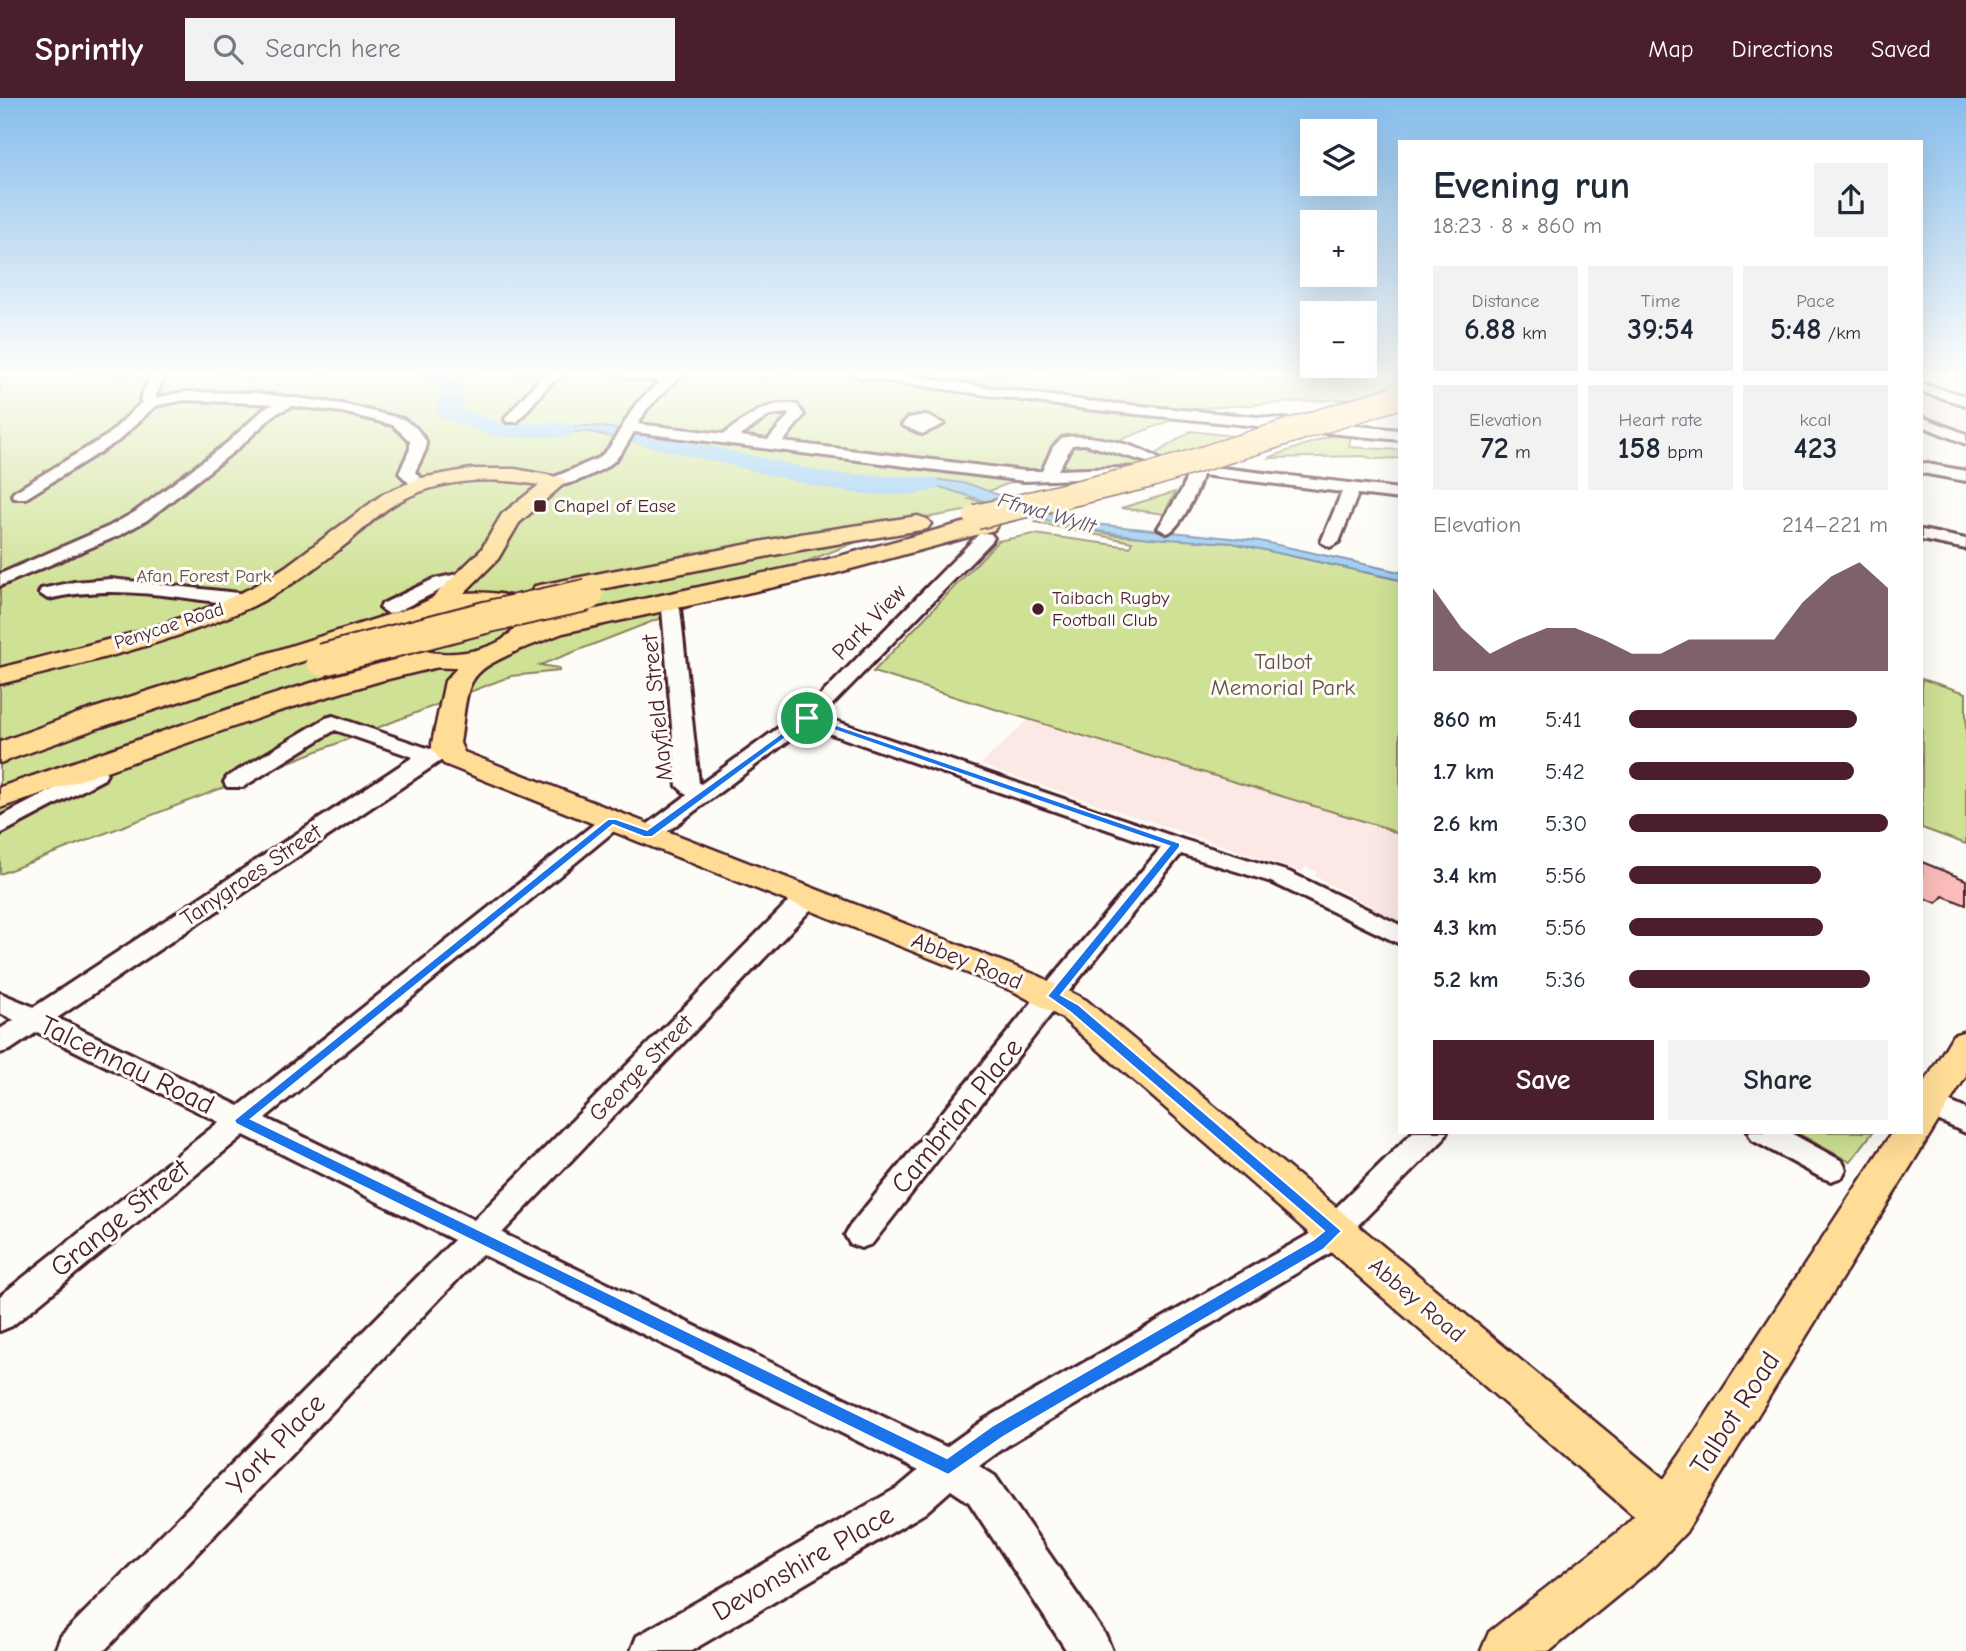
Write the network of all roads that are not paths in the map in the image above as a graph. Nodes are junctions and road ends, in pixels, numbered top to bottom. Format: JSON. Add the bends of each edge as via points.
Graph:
{"nodes":[{"id":1,"x":101,"y":445,"type":"edge"},
{"id":2,"x":233,"y":445,"type":"edge"},
{"id":3,"x":418,"y":445,"type":"edge"},
{"id":4,"x":616,"y":445,"type":"edge"},
{"id":5,"x":785,"y":445,"type":"edge"},
{"id":6,"x":905,"y":445,"type":"edge"},
{"id":7,"x":1064,"y":445,"type":"edge"},
{"id":8,"x":1108,"y":445,"type":"edge"},
{"id":9,"x":1271,"y":445,"type":"edge"},
{"id":10,"x":894,"y":459,"type":"junction"},
{"id":11,"x":1966,"y":460,"type":"edge"},
{"id":12,"x":1923,"y":461,"type":"edge"},
{"id":13,"x":1923,"y":468,"type":"edge"},
{"id":14,"x":1168,"y":470,"type":"junction"},
{"id":15,"x":1196,"y":470,"type":"junction"},
{"id":16,"x":1024,"y":475,"type":"junction"},
{"id":17,"x":1050,"y":476,"type":"junction"},
{"id":18,"x":1966,"y":476,"type":"edge"},
{"id":19,"x":556,"y":482,"type":"junction"},
{"id":20,"x":420,"y":485,"type":"junction"},
{"id":21,"x":1352,"y":488,"type":"junction"},
{"id":22,"x":1398,"y":494,"type":"edge"},
{"id":23,"x":20,"y":495,"type":"dead end"},
{"id":24,"x":1033,"y":498,"type":"dead end"},
{"id":25,"x":976,"y":525,"type":"junction"},
{"id":26,"x":1167,"y":528,"type":"dead end"},
{"id":27,"x":1927,"y":536,"type":"edge"},
{"id":28,"x":1330,"y":542,"type":"dead end"},
{"id":29,"x":1966,"y":544,"type":"edge"},
{"id":30,"x":0,"y":581,"type":"edge"},
{"id":31,"x":477,"y":589,"type":"junction"},
{"id":32,"x":48,"y":593,"type":"dead end"},
{"id":33,"x":247,"y":600,"type":"junction"},
{"id":34,"x":671,"y":609,"type":"dead end"},
{"id":35,"x":400,"y":613,"type":"junction"},
{"id":36,"x":517,"y":641,"type":"junction"},
{"id":37,"x":485,"y":656,"type":"junction"},
{"id":38,"x":431,"y":661,"type":"junction"},
{"id":39,"x":326,"y":666,"type":"junction"},
{"id":40,"x":0,"y":676,"type":"edge"},
{"id":41,"x":458,"y":681,"type":"junction"},
{"id":42,"x":807,"y":718,"type":"junction"},
{"id":43,"x":0,"y":753,"type":"edge"},
{"id":44,"x":438,"y":753,"type":"junction"},
{"id":45,"x":0,"y":768,"type":"edge"},
{"id":46,"x":96,"y":774,"type":"dead end"},
{"id":47,"x":235,"y":782,"type":"dead end"},
{"id":48,"x":0,"y":783,"type":"edge"},
{"id":49,"x":702,"y":794,"type":"junction"},
{"id":50,"x":0,"y":798,"type":"edge"},
{"id":51,"x":612,"y":821,"type":"junction"},
{"id":52,"x":0,"y":827,"type":"edge"},
{"id":53,"x":648,"y":835,"type":"junction"},
{"id":54,"x":1176,"y":845,"type":"junction"},
{"id":55,"x":807,"y":898,"type":"junction"},
{"id":56,"x":1398,"y":935,"type":"edge"},
{"id":57,"x":1053,"y":996,"type":"junction"},
{"id":58,"x":0,"y":1002,"type":"edge"},
{"id":59,"x":35,"y":1020,"type":"junction"},
{"id":60,"x":0,"y":1043,"type":"edge"},
{"id":61,"x":1966,"y":1044,"type":"edge"},
{"id":62,"x":1923,"y":1116,"type":"edge"},
{"id":63,"x":1923,"y":1118,"type":"edge"},
{"id":64,"x":241,"y":1120,"type":"junction"},
{"id":65,"x":1966,"y":1122,"type":"edge"},
{"id":66,"x":1430,"y":1134,"type":"edge"},
{"id":67,"x":1767,"y":1134,"type":"edge"},
{"id":68,"x":1912,"y":1134,"type":"edge"},
{"id":69,"x":1831,"y":1169,"type":"dead end"},
{"id":70,"x":1335,"y":1231,"type":"junction"},
{"id":71,"x":861,"y":1236,"type":"dead end"},
{"id":72,"x":475,"y":1237,"type":"junction"},
{"id":73,"x":0,"y":1316,"type":"edge"},
{"id":74,"x":948,"y":1467,"type":"junction"},
{"id":75,"x":1669,"y":1515,"type":"junction"},
{"id":76,"x":76,"y":1651,"type":"edge"},
{"id":77,"x":652,"y":1651,"type":"edge"},
{"id":78,"x":1091,"y":1651,"type":"edge"},
{"id":79,"x":1508,"y":1651,"type":"edge"}],
"edges":[{"from":1,"to":23,"type":"street"},
{"from":2,"to":30,"type":"street","via":[[141,516]]},
{"from":3,"to":20,"type":"street","via":[[407,473]]},
{"from":4,"to":19,"type":"street","via":[[592,469]]},
{"from":5,"to":10,"type":"street"},
{"from":6,"to":10,"type":"street"},
{"from":7,"to":17,"type":"street"},
{"from":8,"to":14,"type":"street","via":[[1152,458]]},
{"from":9,"to":25,"type":"highway","via":[[1175,480],[1059,510]]},
{"from":10,"to":16,"type":"street"},
{"from":11,"to":12,"type":"street"},
{"from":13,"to":18,"type":"street"},
{"from":14,"to":15,"type":"street"},
{"from":14,"to":17,"type":"street"},
{"from":15,"to":21,"type":"street"},
{"from":15,"to":26,"type":"street","via":[[1191,488]]},
{"from":16,"to":17,"type":"street"},
{"from":16,"to":24,"type":"street","via":[[1011,492]]},
{"from":19,"to":20,"type":"main road","name":"Penycae Road","via":[[518,476],[464,476]]},
{"from":19,"to":31,"type":"main road","via":[[510,519]]},
{"from":20,"to":33,"type":"main road","name":"Penycae Road","via":[[388,499],[297,570]]},
{"from":21,"to":22,"type":"street"},
{"from":21,"to":28,"type":"street"},
{"from":25,"to":31,"type":"highway","via":[[896,526]]},
{"from":25,"to":36,"type":"highway","via":[[924,544],[555,626]]},
{"from":25,"to":39,"type":"highway","via":[[591,601]]},
{"from":25,"to":42,"type":"street","name":"Park View","via":[[861,666]]},
{"from":27,"to":29,"type":"street"},
{"from":31,"to":35,"type":"main road"},
{"from":31,"to":35,"type":"street","via":[[440,583]]},
{"from":31,"to":36,"type":"main road","via":[[521,608],[528,616],[529,626]]},
{"from":32,"to":33,"type":"street","via":[[110,584]]},
{"from":33,"to":40,"type":"main road","name":"Penycae Road","via":[[183,625]]},
{"from":34,"to":49,"type":"street","name":"Mayfield Street","via":[[688,786]]},
{"from":35,"to":38,"type":"main road","via":[[394,640],[398,648]]},
{"from":35,"to":43,"type":"highway"},
{"from":36,"to":37,"type":"main road"},
{"from":37,"to":38,"type":"main road"},
{"from":37,"to":41,"type":"main road"},
{"from":38,"to":41,"type":"main road"},
{"from":38,"to":50,"type":"highway","via":[[287,699]]},
{"from":39,"to":45,"type":"highway"},
{"from":39,"to":48,"type":"highway"},
{"from":41,"to":44,"type":"main road"},
{"from":42,"to":49,"type":"street","name":"Park View"},
{"from":42,"to":54,"type":"street"},
{"from":44,"to":47,"type":"street","via":[[333,722]]},
{"from":44,"to":51,"type":"main road","name":"Abbey Road"},
{"from":44,"to":59,"type":"street","name":"Tanygroes Street"},
{"from":46,"to":52,"type":"street"},
{"from":49,"to":53,"type":"street","name":"Park View"},
{"from":51,"to":53,"type":"main road","name":"Abbey Road"},
{"from":51,"to":64,"type":"street","name":"Grange Street"},
{"from":53,"to":55,"type":"main road","name":"Abbey Road"},
{"from":54,"to":56,"type":"street","via":[[1311,890]]},
{"from":54,"to":57,"type":"street","name":"Cambrian Place"},
{"from":55,"to":57,"type":"main road","name":"Abbey Road"},
{"from":55,"to":72,"type":"street","name":"George Street"},
{"from":57,"to":70,"type":"main road","name":"Abbey Road"},
{"from":57,"to":71,"type":"street","name":"Cambrian Place"},
{"from":58,"to":59,"type":"street","name":"Talcennau Road"},
{"from":59,"to":60,"type":"street","name":"Tanygroes Street"},
{"from":59,"to":64,"type":"street","name":"Talcennau Road"},
{"from":61,"to":62,"type":"main road","name":"Talbot Road"},
{"from":63,"to":65,"type":"street"},
{"from":64,"to":72,"type":"street","name":"Talcennau Road"},
{"from":64,"to":73,"type":"street","name":"Grange Street"},
{"from":66,"to":70,"type":"street","name":"Devonshire Place"},
{"from":67,"to":69,"type":"street"},
{"from":68,"to":75,"type":"main road","name":"Talbot Road"},
{"from":70,"to":74,"type":"street","name":"Devonshire Place","via":[[998,1431]]},
{"from":70,"to":75,"type":"main road","name":"Abbey Road"},
{"from":72,"to":74,"type":"street","name":"Talcennau Road"},
{"from":72,"to":76,"type":"street","name":"York Place"},
{"from":74,"to":77,"type":"street","name":"Devonshire Place","via":[[912,1500]]},
{"from":74,"to":78,"type":"street","name":"Talcennau Road","via":[[982,1489]]},
{"from":75,"to":79,"type":"main road","name":"Talbot Road","via":[[1636,1549]]}]}
